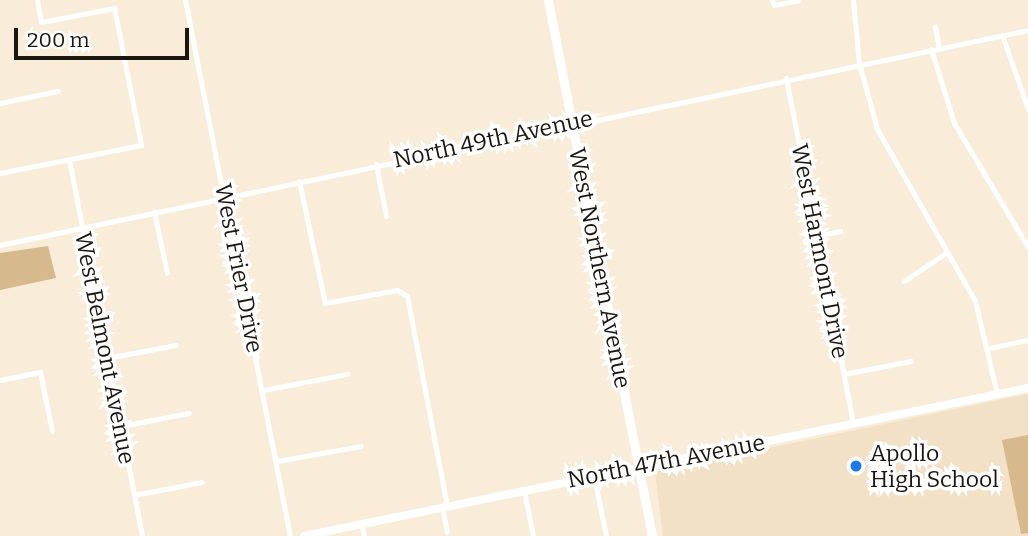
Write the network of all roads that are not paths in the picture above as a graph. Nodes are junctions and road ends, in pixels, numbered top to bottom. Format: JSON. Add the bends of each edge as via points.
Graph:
{"nodes":[{"id":1,"x":37,"y":0,"type":"edge"},
{"id":2,"x":186,"y":0,"type":"edge"},
{"id":3,"x":548,"y":0,"type":"edge"},
{"id":4,"x":799,"y":0,"type":"edge"},
{"id":5,"x":853,"y":0,"type":"edge"},
{"id":6,"x":773,"y":3,"type":"edge"},
{"id":7,"x":935,"y":27,"type":"dead end"},
{"id":8,"x":1028,"y":30,"type":"edge"},
{"id":9,"x":1002,"y":35,"type":"junction"},
{"id":10,"x":939,"y":47,"type":"junction"},
{"id":11,"x":931,"y":49,"type":"junction"},
{"id":12,"x":859,"y":63,"type":"junction"},
{"id":13,"x":786,"y":78,"type":"junction"},
{"id":14,"x":58,"y":91,"type":"dead end"},
{"id":15,"x":0,"y":103,"type":"edge"},
{"id":16,"x":1028,"y":109,"type":"edge"},
{"id":17,"x":572,"y":122,"type":"junction"},
{"id":18,"x":69,"y":160,"type":"junction"},
{"id":19,"x":376,"y":164,"type":"junction"},
{"id":20,"x":0,"y":173,"type":"edge"},
{"id":21,"x":299,"y":181,"type":"junction"},
{"id":22,"x":225,"y":197,"type":"junction"},
{"id":23,"x":154,"y":212,"type":"junction"},
{"id":24,"x":386,"y":216,"type":"dead end"},
{"id":25,"x":82,"y":227,"type":"junction"},
{"id":26,"x":840,"y":231,"type":"dead end"},
{"id":27,"x":817,"y":236,"type":"junction"},
{"id":28,"x":0,"y":245,"type":"edge"},
{"id":29,"x":1028,"y":247,"type":"edge"},
{"id":30,"x":946,"y":253,"type":"junction"},
{"id":31,"x":167,"y":273,"type":"dead end"},
{"id":32,"x":904,"y":281,"type":"dead end"},
{"id":33,"x":1028,"y":340,"type":"edge"},
{"id":34,"x":176,"y":345,"type":"dead end"},
{"id":35,"x":989,"y":348,"type":"junction"},
{"id":36,"x":107,"y":358,"type":"junction"},
{"id":37,"x":911,"y":361,"type":"dead end"},
{"id":38,"x":347,"y":374,"type":"dead end"},
{"id":39,"x":844,"y":374,"type":"junction"},
{"id":40,"x":0,"y":380,"type":"edge"},
{"id":41,"x":1028,"y":388,"type":"edge"},
{"id":42,"x":263,"y":390,"type":"junction"},
{"id":43,"x":997,"y":394,"type":"junction"},
{"id":44,"x":189,"y":413,"type":"dead end"},
{"id":45,"x":853,"y":423,"type":"junction"},
{"id":46,"x":121,"y":426,"type":"junction"},
{"id":47,"x":52,"y":431,"type":"dead end"},
{"id":48,"x":361,"y":446,"type":"dead end"},
{"id":49,"x":276,"y":461,"type":"junction"},
{"id":50,"x":638,"y":467,"type":"junction"},
{"id":51,"x":594,"y":476,"type":"junction"},
{"id":52,"x":202,"y":481,"type":"dead end"},
{"id":53,"x":524,"y":490,"type":"junction"},
{"id":54,"x":134,"y":495,"type":"junction"},
{"id":55,"x":445,"y":507,"type":"junction"},
{"id":56,"x":361,"y":524,"type":"junction"},
{"id":57,"x":447,"y":532,"type":"dead end"},
{"id":58,"x":142,"y":536,"type":"edge"},
{"id":59,"x":290,"y":536,"type":"edge"},
{"id":60,"x":304,"y":536,"type":"edge"},
{"id":61,"x":363,"y":536,"type":"edge"},
{"id":62,"x":533,"y":536,"type":"edge"},
{"id":63,"x":606,"y":536,"type":"edge"},
{"id":64,"x":652,"y":536,"type":"edge"}],
"edges":[{"from":1,"to":18,"type":"street","via":[[41,22],[114,8],[141,145]]},
{"from":2,"to":22,"type":"street","name":"West Frier Drive"},
{"from":3,"to":17,"type":"main road","name":"West Northern Avenue"},
{"from":4,"to":6,"type":"street"},
{"from":5,"to":12,"type":"street"},
{"from":7,"to":10,"type":"street"},
{"from":8,"to":9,"type":"street","name":"North 49th Avenue"},
{"from":9,"to":10,"type":"street","name":"North 49th Avenue"},
{"from":9,"to":16,"type":"street"},
{"from":10,"to":11,"type":"street","name":"North 49th Avenue"},
{"from":11,"to":12,"type":"street","name":"North 49th Avenue"},
{"from":11,"to":29,"type":"street","via":[[954,123]]},
{"from":12,"to":13,"type":"street","name":"North 49th Avenue"},
{"from":12,"to":30,"type":"street","via":[[885,150]]},
{"from":13,"to":17,"type":"street","name":"North 49th Avenue"},
{"from":13,"to":27,"type":"street","name":"West Harmont Drive"},
{"from":14,"to":15,"type":"street"},
{"from":17,"to":19,"type":"street","name":"North 49th Avenue"},
{"from":17,"to":50,"type":"main road","name":"West Northern Avenue"},
{"from":18,"to":20,"type":"street"},
{"from":18,"to":25,"type":"street","name":"West Belmont Avenue"},
{"from":19,"to":21,"type":"street","name":"North 49th Avenue"},
{"from":19,"to":24,"type":"street"},
{"from":21,"to":22,"type":"street","name":"North 49th Avenue"},
{"from":21,"to":55,"type":"street","via":[[325,303],[404,291]]},
{"from":22,"to":23,"type":"street","name":"North 49th Avenue"},
{"from":22,"to":42,"type":"street","name":"West Frier Drive"},
{"from":23,"to":25,"type":"street","name":"North 49th Avenue"},
{"from":23,"to":31,"type":"street"},
{"from":25,"to":28,"type":"street","name":"North 49th Avenue"},
{"from":25,"to":36,"type":"street","name":"West Belmont Avenue"},
{"from":26,"to":27,"type":"street"},
{"from":27,"to":39,"type":"street","name":"West Harmont Drive"},
{"from":30,"to":32,"type":"street"},
{"from":30,"to":35,"type":"street","via":[[975,301]]},
{"from":33,"to":35,"type":"street"},
{"from":34,"to":36,"type":"street"},
{"from":35,"to":43,"type":"street"},
{"from":36,"to":46,"type":"street","name":"West Belmont Avenue"},
{"from":37,"to":39,"type":"street"},
{"from":38,"to":42,"type":"street"},
{"from":39,"to":45,"type":"street","name":"West Harmont Drive"},
{"from":40,"to":47,"type":"street","via":[[40,372]]},
{"from":41,"to":43,"type":"street","name":"North 47th Avenue"},
{"from":42,"to":49,"type":"street","name":"West Frier Drive"},
{"from":43,"to":45,"type":"street","name":"North 47th Avenue"},
{"from":44,"to":46,"type":"street"},
{"from":45,"to":50,"type":"street","name":"North 47th Avenue"},
{"from":46,"to":54,"type":"street","name":"West Belmont Avenue"},
{"from":48,"to":49,"type":"street"},
{"from":49,"to":59,"type":"street","name":"West Frier Drive"},
{"from":50,"to":51,"type":"street","name":"North 47th Avenue"},
{"from":50,"to":64,"type":"main road","name":"West Northern Avenue"},
{"from":51,"to":53,"type":"street","name":"North 47th Avenue"},
{"from":51,"to":63,"type":"street"},
{"from":52,"to":54,"type":"street"},
{"from":53,"to":55,"type":"street","name":"North 47th Avenue"},
{"from":53,"to":62,"type":"street"},
{"from":54,"to":58,"type":"street","name":"West Belmont Avenue"},
{"from":55,"to":56,"type":"street","name":"North 47th Avenue"},
{"from":55,"to":57,"type":"street"},
{"from":56,"to":60,"type":"street","name":"North 47th Avenue"},
{"from":56,"to":61,"type":"street"}]}
